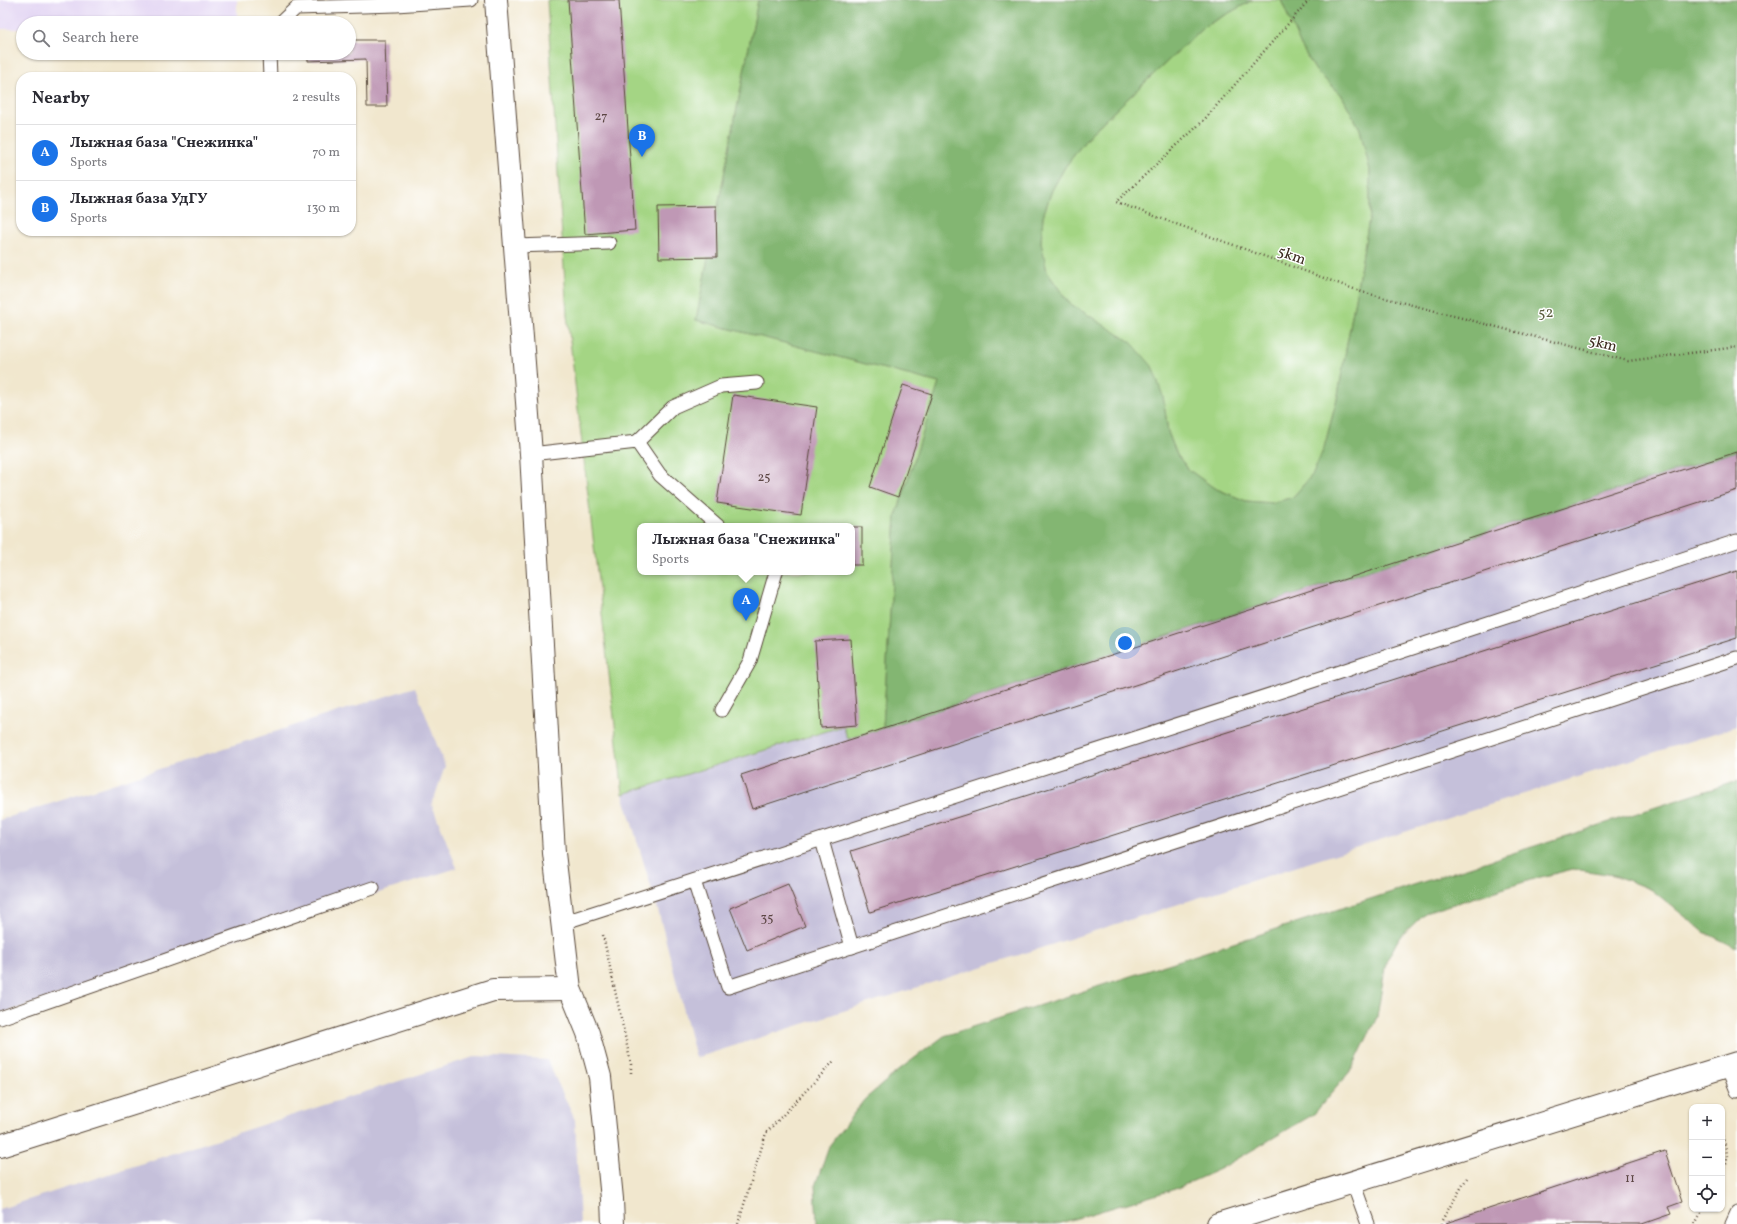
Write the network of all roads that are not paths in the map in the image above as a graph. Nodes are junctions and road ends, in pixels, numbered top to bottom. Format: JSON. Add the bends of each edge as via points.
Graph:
{"nodes":[{"id":1,"x":471,"y":0,"type":"edge"},
{"id":2,"x":496,"y":0,"type":"edge"},
{"id":3,"x":287,"y":16,"type":"edge"},
{"id":4,"x":269,"y":60,"type":"edge"},
{"id":5,"x":270,"y":72,"type":"edge"},
{"id":6,"x":609,"y":243,"type":"dead end"},
{"id":7,"x":515,"y":246,"type":"junction"},
{"id":8,"x":756,"y":383,"type":"dead end"},
{"id":9,"x":637,"y":442,"type":"junction"},
{"id":10,"x":531,"y":454,"type":"junction"},
{"id":11,"x":715,"y":523,"type":"edge"},
{"id":12,"x":1737,"y":541,"type":"edge"},
{"id":13,"x":775,"y":575,"type":"edge"},
{"id":14,"x":1737,"y":658,"type":"edge"},
{"id":15,"x":722,"y":710,"type":"dead end"},
{"id":16,"x":822,"y":840,"type":"junction"},
{"id":17,"x":694,"y":881,"type":"junction"},
{"id":18,"x":373,"y":888,"type":"dead end"},
{"id":19,"x":562,"y":923,"type":"junction"},
{"id":20,"x":852,"y":947,"type":"junction"},
{"id":21,"x":570,"y":989,"type":"junction"},
{"id":22,"x":0,"y":1018,"type":"edge"},
{"id":23,"x":1732,"y":1065,"type":"edge"},
{"id":24,"x":1737,"y":1090,"type":"edge"},
{"id":25,"x":0,"y":1146,"type":"edge"},
{"id":26,"x":1354,"y":1182,"type":"junction"},
{"id":27,"x":1737,"y":1213,"type":"edge"},
{"id":28,"x":613,"y":1224,"type":"edge"},
{"id":29,"x":1218,"y":1224,"type":"edge"},
{"id":30,"x":1368,"y":1224,"type":"edge"},
{"id":31,"x":1732,"y":1224,"type":"edge"}],
"edges":[{"from":1,"to":3,"type":"lane","via":[[296,8]]},
{"from":2,"to":7,"type":"street"},
{"from":4,"to":5,"type":"lane"},
{"from":6,"to":7,"type":"lane"},
{"from":7,"to":10,"type":"street"},
{"from":8,"to":9,"type":"lane","via":[[722,386],[673,407]]},
{"from":9,"to":10,"type":"lane"},
{"from":9,"to":11,"type":"lane","via":[[660,475]]},
{"from":10,"to":19,"type":"street","via":[[554,853]]},
{"from":12,"to":16,"type":"lane"},
{"from":13,"to":15,"type":"lane","via":[[750,661]]},
{"from":14,"to":20,"type":"lane"},
{"from":16,"to":17,"type":"lane"},
{"from":16,"to":20,"type":"lane"},
{"from":17,"to":19,"type":"lane"},
{"from":17,"to":20,"type":"lane","via":[[728,988]]},
{"from":18,"to":22,"type":"lane"},
{"from":19,"to":21,"type":"street"},
{"from":21,"to":25,"type":"street","via":[[493,990]]},
{"from":21,"to":28,"type":"street","via":[[588,1033],[600,1077]]},
{"from":23,"to":24,"type":"lane"},
{"from":23,"to":26,"type":"street"},
{"from":26,"to":29,"type":"street"},
{"from":26,"to":30,"type":"lane"},
{"from":27,"to":31,"type":"lane"}]}
